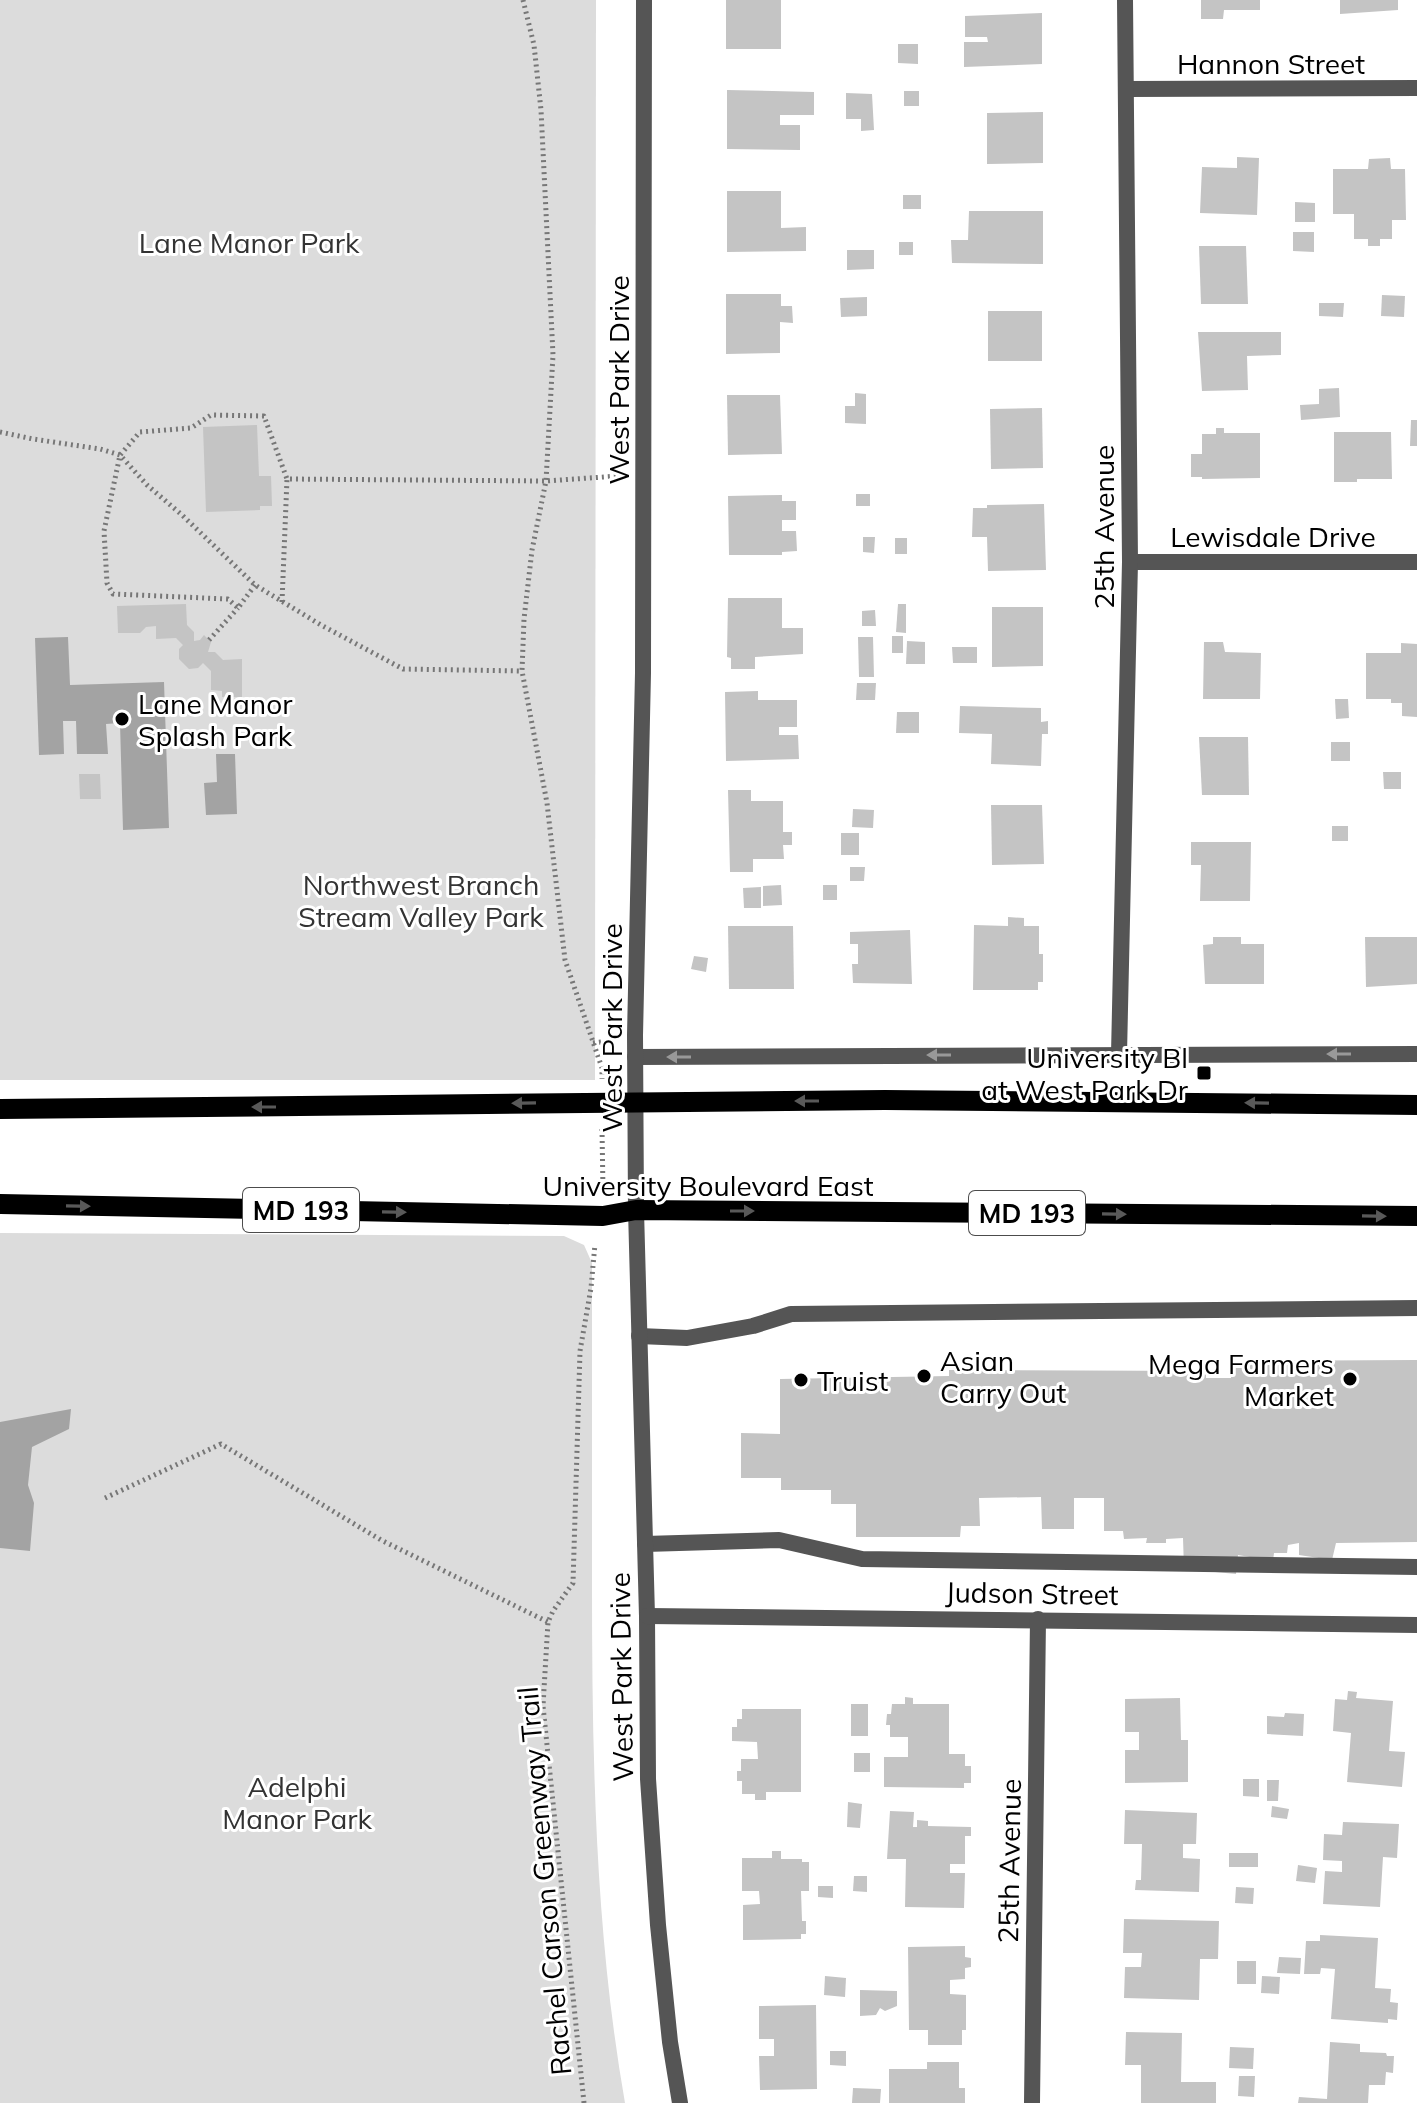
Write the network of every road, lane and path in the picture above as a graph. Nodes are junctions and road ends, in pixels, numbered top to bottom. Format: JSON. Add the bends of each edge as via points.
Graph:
{"nodes":[{"id":1,"x":523,"y":0,"type":"edge"},
{"id":2,"x":644,"y":0,"type":"edge"},
{"id":3,"x":1125,"y":0,"type":"edge"},
{"id":4,"x":1417,"y":88,"type":"edge"},
{"id":5,"x":1126,"y":89,"type":"junction"},
{"id":6,"x":0,"y":432,"type":"edge"},
{"id":7,"x":120,"y":455,"type":"junction"},
{"id":8,"x":644,"y":474,"type":"junction"},
{"id":9,"x":287,"y":479,"type":"junction"},
{"id":10,"x":546,"y":481,"type":"junction"},
{"id":11,"x":1130,"y":562,"type":"junction"},
{"id":12,"x":1417,"y":562,"type":"edge"},
{"id":13,"x":255,"y":585,"type":"junction"},
{"id":14,"x":282,"y":602,"type":"junction"},
{"id":15,"x":238,"y":608,"type":"junction"},
{"id":16,"x":209,"y":640,"type":"dead end"},
{"id":17,"x":522,"y":671,"type":"junction"},
{"id":18,"x":608,"y":1041,"type":"dead end"},
{"id":19,"x":593,"y":1043,"type":"junction"},
{"id":20,"x":1119,"y":1054,"type":"junction"},
{"id":21,"x":1417,"y":1054,"type":"edge"},
{"id":22,"x":635,"y":1057,"type":"junction"},
{"id":23,"x":602,"y":1102,"type":"junction"},
{"id":24,"x":636,"y":1102,"type":"junction"},
{"id":25,"x":1417,"y":1105,"type":"edge"},
{"id":26,"x":0,"y":1109,"type":"edge"},
{"id":27,"x":0,"y":1204,"type":"edge"},
{"id":28,"x":636,"y":1210,"type":"junction"},
{"id":29,"x":603,"y":1216,"type":"junction"},
{"id":30,"x":1417,"y":1216,"type":"edge"},
{"id":31,"x":1417,"y":1308,"type":"edge"},
{"id":32,"x":639,"y":1336,"type":"junction"},
{"id":33,"x":105,"y":1498,"type":"dead end"},
{"id":34,"x":645,"y":1544,"type":"junction"},
{"id":35,"x":1417,"y":1567,"type":"edge"},
{"id":36,"x":647,"y":1616,"type":"junction"},
{"id":37,"x":1038,"y":1619,"type":"junction"},
{"id":38,"x":548,"y":1622,"type":"junction"},
{"id":39,"x":1417,"y":1625,"type":"edge"},
{"id":40,"x":584,"y":2103,"type":"edge"},
{"id":41,"x":680,"y":2103,"type":"edge"},
{"id":42,"x":1032,"y":2103,"type":"edge"}],
"edges":[{"from":1,"to":10,"type":"path","name":"Rachel Carson Greenway Trail","via":[[541,110],[552,340]]},
{"from":2,"to":8,"type":"street","name":"West Park Drive"},
{"from":3,"to":5,"type":"street","name":"25th Avenue"},
{"from":4,"to":5,"type":"street","name":"Hannon Street"},
{"from":5,"to":11,"type":"street","name":"25th Avenue"},
{"from":6,"to":7,"type":"path"},
{"from":7,"to":9,"type":"path","via":[[140,432],[191,428],[211,415],[264,416]]},
{"from":7,"to":13,"type":"path"},
{"from":7,"to":15,"type":"path","via":[[104,531],[107,583],[113,594],[228,599]]},
{"from":8,"to":10,"type":"path"},
{"from":8,"to":22,"type":"street","name":"West Park Drive"},
{"from":9,"to":10,"type":"path"},
{"from":9,"to":14,"type":"path"},
{"from":10,"to":17,"type":"path","name":"Rachel Carson Greenway Trail","via":[[532,550]]},
{"from":11,"to":12,"type":"street","name":"Lewisdale Drive"},
{"from":11,"to":20,"type":"street","name":"25th Avenue"},
{"from":13,"to":14,"type":"path"},
{"from":13,"to":15,"type":"path"},
{"from":14,"to":17,"type":"path","via":[[403,669]]},
{"from":15,"to":16,"type":"path"},
{"from":17,"to":19,"type":"path","name":"Rachel Carson Greenway Trail","via":[[547,803],[565,960]]},
{"from":18,"to":19,"type":"path"},
{"from":19,"to":23,"type":"path","name":"Rachel Carson Greenway Trail","via":[[602,1068]]},
{"from":21,"to":20,"type":"street","one_way":true},
{"from":20,"to":22,"type":"street","one_way":true},
{"from":22,"to":24,"type":"street","name":"West Park Drive"},
{"from":23,"to":24,"type":"main road"},
{"from":23,"to":26,"type":"main road","one_way":true},
{"from":23,"to":29,"type":"path","name":"Rachel Carson Greenway Trail"},
{"from":25,"to":24,"type":"main road","one_way":true},
{"from":24,"to":28,"type":"street","name":"West Park Drive"},
{"from":27,"to":29,"type":"main road","name":"University Boulevard East","number":"MD 193","one_way":true},
{"from":28,"to":29,"type":"main road","name":"University Boulevard East","number":"MD 193"},
{"from":28,"to":30,"type":"main road","name":"University Boulevard East","number":"MD 193","one_way":true},
{"from":28,"to":32,"type":"street","name":"West Park Drive"},
{"from":29,"to":38,"type":"path","name":"Rachel Carson Greenway Trail","via":[[592,1253],[580,1351],[573,1583]]},
{"from":31,"to":32,"type":"street","via":[[791,1314],[687,1338]]},
{"from":32,"to":34,"type":"street","name":"West Park Drive"},
{"from":33,"to":38,"type":"path","via":[[221,1444],[381,1540]]},
{"from":34,"to":35,"type":"street","via":[[779,1540],[862,1559]]},
{"from":34,"to":36,"type":"street","name":"West Park Drive"},
{"from":36,"to":37,"type":"street","name":"Judson Street"},
{"from":36,"to":41,"type":"street","name":"West Park Drive","via":[[648,1779]]},
{"from":37,"to":39,"type":"street","name":"Judson Street"},
{"from":37,"to":42,"type":"street","name":"25th Avenue"},
{"from":38,"to":40,"type":"path","name":"Rachel Carson Greenway Trail","via":[[543,1706]]}]}
